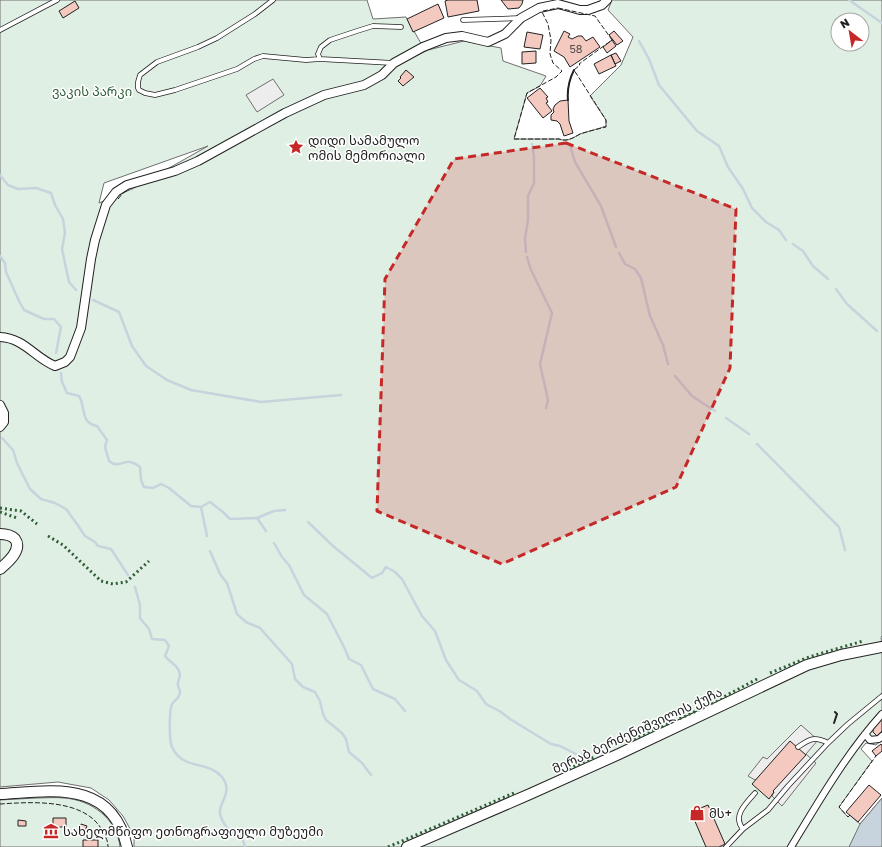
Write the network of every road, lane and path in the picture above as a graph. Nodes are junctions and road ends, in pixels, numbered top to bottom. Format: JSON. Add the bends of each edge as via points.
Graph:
{"nodes":[{"id":1,"x":57,"y":0,"type":"edge"},
{"id":2,"x":273,"y":0,"type":"edge"},
{"id":3,"x":606,"y":0,"type":"edge"},
{"id":4,"x":521,"y":18,"type":"junction"},
{"id":5,"x":463,"y":20,"type":"dead end"},
{"id":6,"x":401,"y":27,"type":"dead end"},
{"id":7,"x":0,"y":30,"type":"edge"},
{"id":8,"x":320,"y":59,"type":"junction"},
{"id":9,"x":394,"y":63,"type":"junction"},
{"id":10,"x":0,"y":337,"type":"edge"},
{"id":11,"x":0,"y":405,"type":"edge"},
{"id":12,"x":0,"y":427,"type":"edge"},
{"id":13,"x":0,"y":534,"type":"edge"},
{"id":14,"x":0,"y":569,"type":"edge"},
{"id":15,"x":882,"y":647,"type":"edge"},
{"id":16,"x":882,"y":696,"type":"edge"},
{"id":17,"x":882,"y":714,"type":"edge"},
{"id":18,"x":865,"y":734,"type":"junction"},
{"id":19,"x":882,"y":736,"type":"edge"},
{"id":20,"x":828,"y":743,"type":"junction"},
{"id":21,"x":798,"y":747,"type":"dead end"},
{"id":22,"x":754,"y":793,"type":"dead end"},
{"id":23,"x":0,"y":794,"type":"edge"},
{"id":24,"x":743,"y":829,"type":"junction"},
{"id":25,"x":127,"y":847,"type":"edge"},
{"id":26,"x":407,"y":847,"type":"edge"},
{"id":27,"x":726,"y":847,"type":"edge"},
{"id":28,"x":791,"y":847,"type":"edge"}],
"edges":[{"from":1,"to":7,"type":"lane"},
{"from":2,"to":8,"type":"lane","via":[[219,37],[156,62],[140,75],[138,88],[155,96],[239,68],[263,56]]},
{"from":3,"to":4,"type":"street","via":[[602,5],[588,10],[558,4],[539,8]]},
{"from":4,"to":5,"type":"lane"},
{"from":4,"to":9,"type":"street","via":[[499,38],[488,42],[462,36],[446,38]]},
{"from":6,"to":8,"type":"lane","via":[[373,26],[330,40],[321,47],[318,54]]},
{"from":8,"to":9,"type":"lane"},
{"from":9,"to":10,"type":"street","via":[[382,75],[364,85],[324,95],[285,113],[198,161],[175,171],[131,183],[116,192],[106,205],[95,240],[81,328],[70,357],[65,362],[55,366],[18,341]]},
{"from":11,"to":12,"type":"street","via":[[4,412],[4,422]]},
{"from":13,"to":14,"type":"street","via":[[12,537],[17,545],[10,560]]},
{"from":15,"to":26,"type":"street","name":"მერაბ ბერძენიშვილის ქუჩა","via":[[807,665],[612,757]]},
{"from":16,"to":20,"type":"lane"},
{"from":17,"to":18,"type":"street"},
{"from":18,"to":19,"type":"street","via":[[870,740]]},
{"from":18,"to":28,"type":"street"},
{"from":20,"to":21,"type":"lane","via":[[816,738],[807,740]]},
{"from":20,"to":24,"type":"lane","via":[[768,810]]},
{"from":22,"to":24,"type":"lane","via":[[740,810],[739,821]]},
{"from":23,"to":25,"type":"street","via":[[64,791],[88,796],[98,801],[113,816],[124,835]]},
{"from":24,"to":27,"type":"lane"}]}
